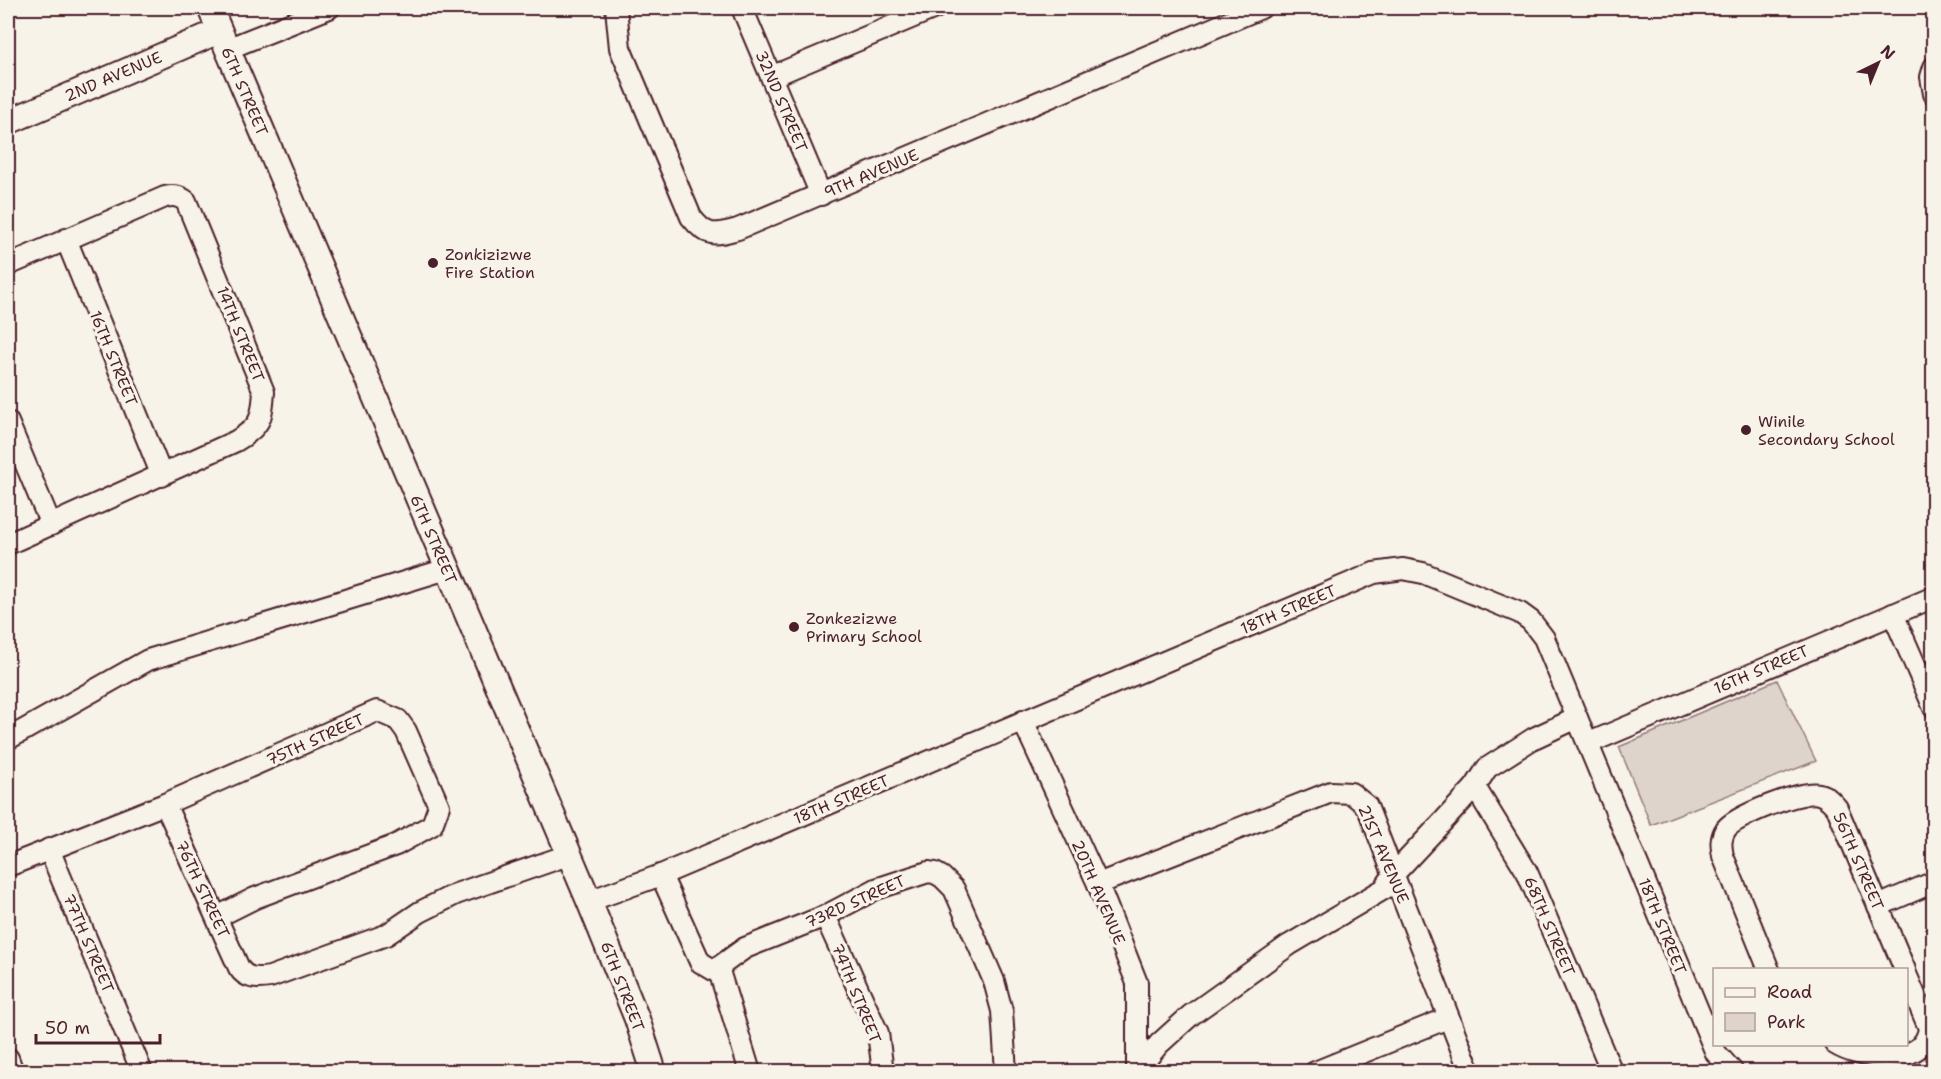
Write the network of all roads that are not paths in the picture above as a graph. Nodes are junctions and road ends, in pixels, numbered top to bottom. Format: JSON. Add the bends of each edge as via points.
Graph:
{"nodes":[{"id":1,"x":210,"y":8,"type":"edge"},
{"id":2,"x":329,"y":8,"type":"edge"},
{"id":3,"x":616,"y":8,"type":"edge"},
{"id":4,"x":742,"y":8,"type":"edge"},
{"id":5,"x":935,"y":8,"type":"edge"},
{"id":6,"x":1262,"y":8,"type":"edge"},
{"id":7,"x":223,"y":40,"type":"junction"},
{"id":8,"x":1932,"y":68,"type":"edge"},
{"id":9,"x":773,"y":76,"type":"junction"},
{"id":10,"x":1934,"y":94,"type":"edge"},
{"id":11,"x":8,"y":122,"type":"edge"},
{"id":12,"x":821,"y":195,"type":"junction"},
{"id":13,"x":66,"y":239,"type":"junction"},
{"id":14,"x":8,"y":265,"type":"edge"},
{"id":15,"x":8,"y":422,"type":"edge"},
{"id":16,"x":162,"y":476,"type":"junction"},
{"id":17,"x":51,"y":525,"type":"junction"},
{"id":18,"x":8,"y":544,"type":"edge"},
{"id":19,"x":447,"y":569,"type":"junction"},
{"id":20,"x":1934,"y":597,"type":"edge"},
{"id":21,"x":1893,"y":614,"type":"junction"},
{"id":22,"x":1934,"y":708,"type":"edge"},
{"id":23,"x":1577,"y":718,"type":"junction"},
{"id":24,"x":1023,"y":721,"type":"junction"},
{"id":25,"x":8,"y":739,"type":"edge"},
{"id":26,"x":1589,"y":743,"type":"junction"},
{"id":27,"x":1475,"y":787,"type":"junction"},
{"id":28,"x":165,"y":804,"type":"junction"},
{"id":29,"x":49,"y":849,"type":"junction"},
{"id":30,"x":568,"y":855,"type":"junction"},
{"id":31,"x":8,"y":866,"type":"edge"},
{"id":32,"x":1394,"y":874,"type":"junction"},
{"id":33,"x":661,"y":875,"type":"junction"},
{"id":34,"x":1934,"y":882,"type":"edge"},
{"id":35,"x":1098,"y":884,"type":"junction"},
{"id":36,"x":589,"y":901,"type":"junction"},
{"id":37,"x":1878,"y":906,"type":"junction"},
{"id":38,"x":825,"y":916,"type":"junction"},
{"id":39,"x":217,"y":917,"type":"junction"},
{"id":40,"x":1769,"y":968,"type":"edge"},
{"id":41,"x":1905,"y":968,"type":"edge"},
{"id":42,"x":720,"y":974,"type":"junction"},
{"id":43,"x":1908,"y":979,"type":"edge"},
{"id":44,"x":1448,"y":1018,"type":"junction"},
{"id":45,"x":1840,"y":1046,"type":"edge"},
{"id":46,"x":8,"y":1058,"type":"edge"},
{"id":47,"x":1327,"y":1069,"type":"edge"},
{"id":48,"x":13,"y":1071,"type":"edge"},
{"id":49,"x":142,"y":1071,"type":"edge"},
{"id":50,"x":654,"y":1071,"type":"edge"},
{"id":51,"x":750,"y":1071,"type":"edge"},
{"id":52,"x":883,"y":1071,"type":"edge"},
{"id":53,"x":1006,"y":1071,"type":"edge"},
{"id":54,"x":1137,"y":1071,"type":"edge"},
{"id":55,"x":1470,"y":1071,"type":"edge"},
{"id":56,"x":1612,"y":1071,"type":"edge"},
{"id":57,"x":1734,"y":1071,"type":"edge"}],
"edges":[{"from":1,"to":7,"type":"street","name":"6TH STREET"},
{"from":2,"to":7,"type":"street"},
{"from":3,"to":12,"type":"street","name":"9TH AVENUE","via":[[620,48],[691,217],[700,229],[710,234],[738,229]]},
{"from":4,"to":9,"type":"street","name":"32ND STREET"},
{"from":5,"to":9,"type":"street"},
{"from":6,"to":12,"type":"street","name":"9TH AVENUE"},
{"from":7,"to":11,"type":"street","name":"2ND AVENUE"},
{"from":7,"to":19,"type":"street","name":"6TH STREET"},
{"from":8,"to":10,"type":"street"},
{"from":9,"to":12,"type":"street","name":"32ND STREET"},
{"from":13,"to":14,"type":"street","name":"14TH STREET"},
{"from":13,"to":16,"type":"street","name":"16TH STREET"},
{"from":13,"to":16,"type":"street","name":"14TH STREET","via":[[165,197],[177,196],[186,201],[264,392],[262,414],[250,432]]},
{"from":15,"to":17,"type":"street"},
{"from":16,"to":17,"type":"street","name":"14TH STREET"},
{"from":17,"to":18,"type":"street","name":"14TH STREET"},
{"from":19,"to":25,"type":"street","via":[[148,660]]},
{"from":19,"to":30,"type":"street","name":"6TH STREET"},
{"from":20,"to":21,"type":"street","name":"16TH STREET"},
{"from":21,"to":22,"type":"street"},
{"from":21,"to":26,"type":"street","name":"16TH STREET"},
{"from":23,"to":24,"type":"street","name":"18TH STREET","via":[[1544,638],[1531,621],[1505,605],[1403,568],[1374,573]]},
{"from":23,"to":26,"type":"street","name":"18TH STREET"},
{"from":23,"to":27,"type":"street","via":[[1534,738],[1487,768]]},
{"from":24,"to":33,"type":"street","name":"18TH STREET"},
{"from":24,"to":35,"type":"street","name":"20TH AVENUE"},
{"from":26,"to":57,"type":"street","name":"18TH STREET","via":[[1707,1034],[1716,1053]]},
{"from":27,"to":32,"type":"street"},
{"from":27,"to":56,"type":"street","name":"68TH STREET","via":[[1527,872]]},
{"from":28,"to":29,"type":"street","name":"75TH STREET"},
{"from":28,"to":39,"type":"street","name":"76TH STREET"},
{"from":28,"to":39,"type":"street","name":"75TH STREET","via":[[377,711],[398,720],[440,806],[432,825],[396,845],[255,898]]},
{"from":29,"to":31,"type":"street","name":"75TH STREET"},
{"from":29,"to":49,"type":"street","name":"77TH STREET"},
{"from":30,"to":36,"type":"street","name":"6TH STREET"},
{"from":30,"to":39,"type":"street","name":"76TH STREET","via":[[456,894],[386,935],[270,977],[256,979],[242,973]]},
{"from":32,"to":35,"type":"street","name":"21ST AVENUE","via":[[1367,806],[1359,797],[1342,790]]},
{"from":32,"to":44,"type":"street","name":"21ST AVENUE"},
{"from":32,"to":54,"type":"street","via":[[1384,889],[1289,945],[1184,1020]]},
{"from":33,"to":36,"type":"street","name":"18TH STREET"},
{"from":33,"to":42,"type":"street","via":[[700,962]]},
{"from":34,"to":37,"type":"street"},
{"from":35,"to":54,"type":"street","name":"20TH AVENUE","via":[[1137,983]]},
{"from":36,"to":50,"type":"street","name":"6TH STREET"},
{"from":37,"to":40,"type":"street","name":"56TH STREET","via":[[1837,808],[1828,798],[1808,792],[1739,818],[1724,831],[1723,856]]},
{"from":37,"to":41,"type":"street","name":"56TH STREET"},
{"from":38,"to":42,"type":"street","name":"73RD STREET","via":[[745,948],[720,966]]},
{"from":38,"to":52,"type":"street","name":"74TH STREET","via":[[878,1033]]},
{"from":38,"to":53,"type":"street","name":"73RD STREET","via":[[876,888],[900,880],[928,872],[942,877],[954,889],[994,981],[1002,1011]]},
{"from":42,"to":51,"type":"street"},
{"from":43,"to":45,"type":"street","via":[[1929,1028],[1923,1044],[1910,1053],[1877,1058],[1858,1055]]},
{"from":44,"to":47,"type":"street"},
{"from":44,"to":55,"type":"street","name":"21ST AVENUE"},
{"from":46,"to":48,"type":"street"}]}
